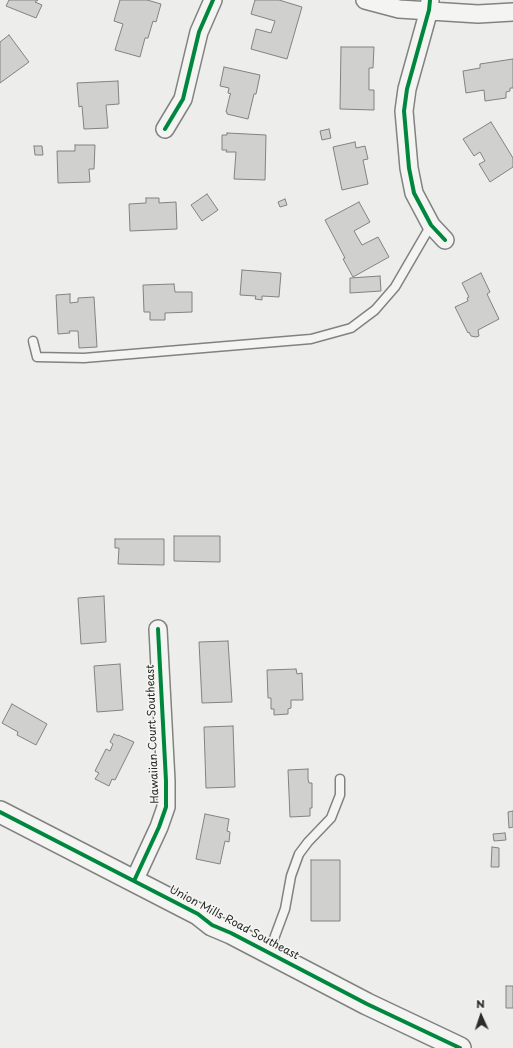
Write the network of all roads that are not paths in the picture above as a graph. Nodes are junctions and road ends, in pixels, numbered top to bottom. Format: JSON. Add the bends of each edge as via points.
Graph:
{"nodes":[{"id":1,"x":212,"y":0,"type":"edge"},
{"id":2,"x":365,"y":0,"type":"edge"},
{"id":3,"x":429,"y":5,"type":"edge"},
{"id":4,"x":513,"y":12,"type":"edge"},
{"id":5,"x":166,"y":129,"type":"dead end"},
{"id":6,"x":431,"y":226,"type":"junction"},
{"id":7,"x":445,"y":240,"type":"dead end"},
{"id":8,"x":32,"y":341,"type":"dead end"},
{"id":9,"x":158,"y":629,"type":"dead end"},
{"id":10,"x":340,"y":779,"type":"dead end"},
{"id":11,"x":0,"y":812,"type":"edge"},
{"id":12,"x":134,"y":881,"type":"junction"},
{"id":13,"x":269,"y":953,"type":"junction"},
{"id":14,"x":460,"y":1048,"type":"edge"}],
"edges":[{"from":1,"to":5,"type":"street","via":[[199,32],[183,98]]},
{"from":2,"to":3,"type":"street","via":[[399,9]]},
{"from":3,"to":4,"type":"street","via":[[478,14]]},
{"from":3,"to":6,"type":"street","via":[[407,89],[404,111],[414,193]]},
{"from":6,"to":7,"type":"street"},
{"from":6,"to":8,"type":"lane","via":[[395,287],[375,310],[345,330],[311,339],[84,358],[37,357]]},
{"from":9,"to":12,"type":"street","name":"Hawaiian Court Southeast","via":[[166,807]]},
{"from":10,"to":13,"type":"lane","via":[[340,795],[331,818],[299,854],[291,876],[285,909]]},
{"from":11,"to":12,"type":"street","name":"Union Mills Road Southeast"},
{"from":12,"to":13,"type":"street","name":"Union Mills Road Southeast","via":[[198,914],[212,925]]},
{"from":13,"to":14,"type":"street","name":"Union Mills Road Southeast","via":[[367,1004]]}]}
